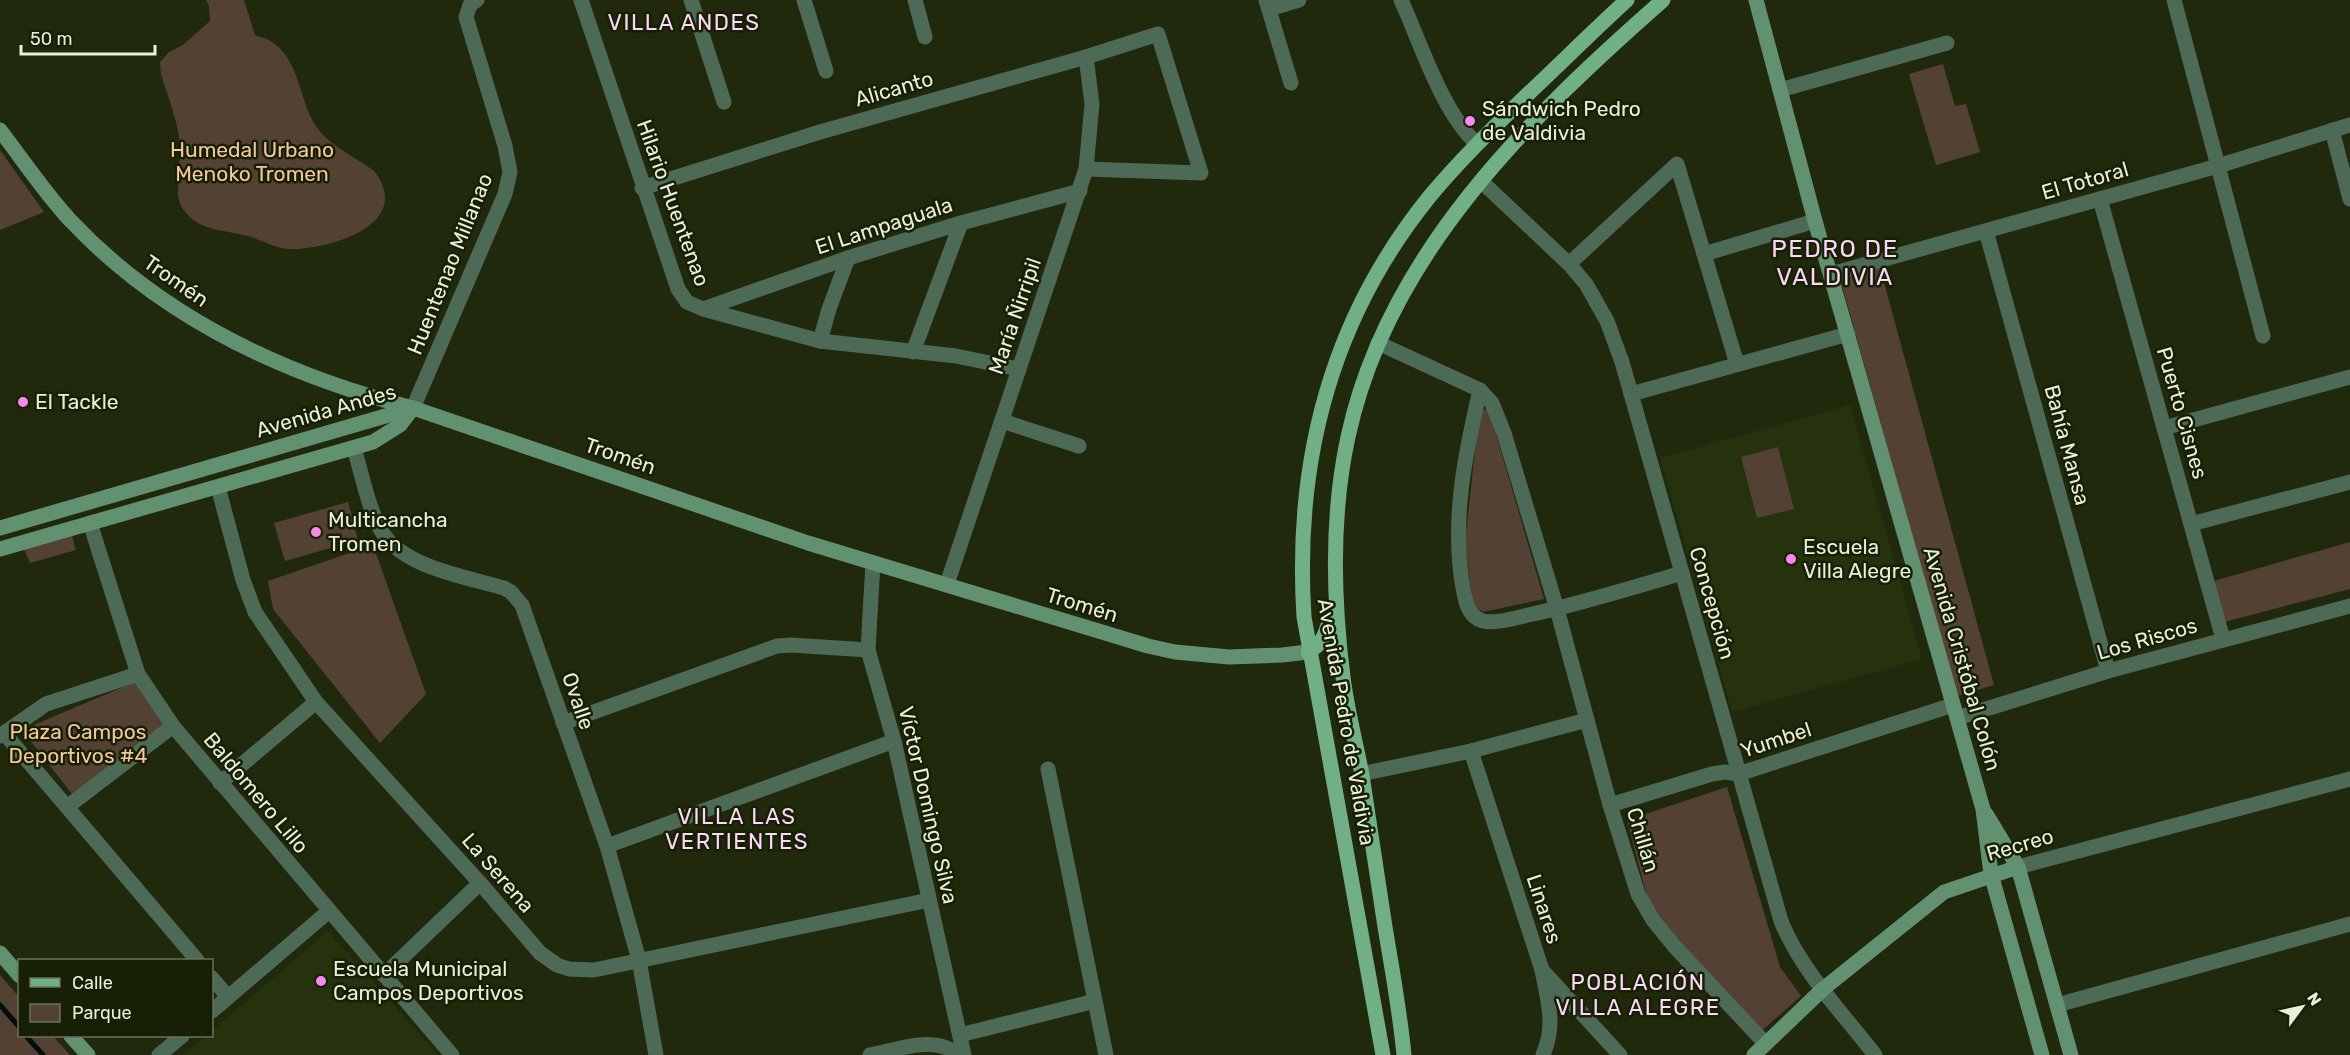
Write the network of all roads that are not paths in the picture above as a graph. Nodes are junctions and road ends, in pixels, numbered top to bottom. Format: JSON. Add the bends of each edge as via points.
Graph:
{"nodes":[{"id":1,"x":477,"y":0,"type":"edge"},
{"id":2,"x":582,"y":0,"type":"edge"},
{"id":3,"x":691,"y":0,"type":"edge"},
{"id":4,"x":804,"y":0,"type":"edge"},
{"id":5,"x":915,"y":0,"type":"edge"},
{"id":6,"x":1299,"y":0,"type":"edge"},
{"id":7,"x":1401,"y":0,"type":"edge"},
{"id":8,"x":1627,"y":0,"type":"edge"},
{"id":9,"x":1663,"y":0,"type":"edge"},
{"id":10,"x":1756,"y":0,"type":"edge"},
{"id":11,"x":2174,"y":0,"type":"edge"},
{"id":12,"x":1267,"y":4,"type":"edge"},
{"id":13,"x":925,"y":37,"type":"dead end"},
{"id":14,"x":1947,"y":43,"type":"dead end"},
{"id":15,"x":1086,"y":57,"type":"junction"},
{"id":16,"x":826,"y":71,"type":"dead end"},
{"id":17,"x":1292,"y":83,"type":"dead end"},
{"id":18,"x":1780,"y":90,"type":"junction"},
{"id":19,"x":724,"y":102,"type":"dead end"},
{"id":20,"x":2350,"y":125,"type":"edge"},
{"id":21,"x":0,"y":130,"type":"edge"},
{"id":22,"x":2332,"y":130,"type":"junction"},
{"id":23,"x":1477,"y":144,"type":"junction"},
{"id":24,"x":2218,"y":166,"type":"junction"},
{"id":25,"x":1086,"y":169,"type":"junction"},
{"id":26,"x":1481,"y":181,"type":"junction"},
{"id":27,"x":642,"y":188,"type":"junction"},
{"id":28,"x":1080,"y":191,"type":"junction"},
{"id":29,"x":2100,"y":199,"type":"junction"},
{"id":30,"x":2350,"y":199,"type":"edge"},
{"id":31,"x":1815,"y":221,"type":"junction"},
{"id":32,"x":961,"y":223,"type":"junction"},
{"id":33,"x":1986,"y":231,"type":"junction"},
{"id":34,"x":1704,"y":255,"type":"junction"},
{"id":35,"x":848,"y":258,"type":"junction"},
{"id":36,"x":1569,"y":264,"type":"junction"},
{"id":37,"x":1831,"y":274,"type":"junction"},
{"id":38,"x":703,"y":309,"type":"junction"},
{"id":39,"x":1848,"y":334,"type":"junction"},
{"id":40,"x":2263,"y":336,"type":"dead end"},
{"id":41,"x":820,"y":341,"type":"junction"},
{"id":42,"x":1378,"y":343,"type":"junction"},
{"id":43,"x":913,"y":352,"type":"junction"},
{"id":44,"x":1737,"y":364,"type":"junction"},
{"id":45,"x":1019,"y":369,"type":"junction"},
{"id":46,"x":2350,"y":377,"type":"edge"},
{"id":47,"x":1480,"y":390,"type":"junction"},
{"id":48,"x":1631,"y":394,"type":"junction"},
{"id":49,"x":413,"y":408,"type":"junction"},
{"id":50,"x":1002,"y":421,"type":"junction"},
{"id":51,"x":2164,"y":428,"type":"junction"},
{"id":52,"x":1079,"y":446,"type":"dead end"},
{"id":53,"x":354,"y":448,"type":"junction"},
{"id":54,"x":2350,"y":482,"type":"edge"},
{"id":55,"x":218,"y":487,"type":"junction"},
{"id":56,"x":90,"y":523,"type":"junction"},
{"id":57,"x":2191,"y":524,"type":"junction"},
{"id":58,"x":0,"y":528,"type":"edge"},
{"id":59,"x":0,"y":549,"type":"edge"},
{"id":60,"x":873,"y":562,"type":"junction"},
{"id":61,"x":1682,"y":573,"type":"junction"},
{"id":62,"x":947,"y":584,"type":"junction"},
{"id":63,"x":1336,"y":586,"type":"junction"},
{"id":64,"x":2350,"y":606,"type":"edge"},
{"id":65,"x":1557,"y":609,"type":"junction"},
{"id":66,"x":2223,"y":639,"type":"junction"},
{"id":67,"x":868,"y":650,"type":"junction"},
{"id":68,"x":1308,"y":652,"type":"junction"},
{"id":69,"x":2108,"y":671,"type":"junction"},
{"id":70,"x":138,"y":674,"type":"junction"},
{"id":71,"x":316,"y":702,"type":"junction"},
{"id":72,"x":1955,"y":711,"type":"junction"},
{"id":73,"x":1587,"y":720,"type":"junction"},
{"id":74,"x":563,"y":723,"type":"junction"},
{"id":75,"x":172,"y":726,"type":"junction"},
{"id":76,"x":2,"y":734,"type":"edge"},
{"id":77,"x":894,"y":741,"type":"junction"},
{"id":78,"x":1471,"y":751,"type":"junction"},
{"id":79,"x":1048,"y":769,"type":"dead end"},
{"id":80,"x":1361,"y":774,"type":"junction"},
{"id":81,"x":1738,"y":774,"type":"junction"},
{"id":82,"x":2350,"y":779,"type":"edge"},
{"id":83,"x":220,"y":783,"type":"junction"},
{"id":84,"x":1610,"y":805,"type":"junction"},
{"id":85,"x":67,"y":807,"type":"junction"},
{"id":86,"x":1983,"y":809,"type":"junction"},
{"id":87,"x":607,"y":846,"type":"junction"},
{"id":88,"x":2018,"y":867,"type":"junction"},
{"id":89,"x":1991,"y":874,"type":"junction"},
{"id":90,"x":480,"y":883,"type":"junction"},
{"id":91,"x":929,"y":900,"type":"junction"},
{"id":92,"x":329,"y":911,"type":"junction"},
{"id":93,"x":2350,"y":924,"type":"edge"},
{"id":94,"x":0,"y":953,"type":"edge"},
{"id":95,"x":196,"y":959,"type":"edge"},
{"id":96,"x":639,"y":960,"type":"junction"},
{"id":97,"x":1542,"y":970,"type":"junction"},
{"id":98,"x":18,"y":974,"type":"edge"},
{"id":99,"x":384,"y":975,"type":"junction"},
{"id":100,"x":213,"y":979,"type":"edge"},
{"id":101,"x":1823,"y":989,"type":"junction"},
{"id":102,"x":228,"y":997,"type":"junction"},
{"id":103,"x":1095,"y":1001,"type":"junction"},
{"id":104,"x":2057,"y":1005,"type":"junction"},
{"id":105,"x":213,"y":1010,"type":"edge"},
{"id":106,"x":960,"y":1035,"type":"junction"},
{"id":107,"x":73,"y":1037,"type":"edge"},
{"id":108,"x":180,"y":1037,"type":"edge"},
{"id":109,"x":1766,"y":1043,"type":"junction"},
{"id":110,"x":88,"y":1055,"type":"edge"},
{"id":111,"x":159,"y":1055,"type":"edge"},
{"id":112,"x":452,"y":1055,"type":"edge"},
{"id":113,"x":656,"y":1055,"type":"edge"},
{"id":114,"x":870,"y":1055,"type":"edge"},
{"id":115,"x":958,"y":1055,"type":"edge"},
{"id":116,"x":964,"y":1055,"type":"edge"},
{"id":117,"x":1106,"y":1055,"type":"edge"},
{"id":118,"x":1383,"y":1055,"type":"edge"},
{"id":119,"x":1404,"y":1055,"type":"edge"},
{"id":120,"x":1543,"y":1055,"type":"edge"},
{"id":121,"x":1620,"y":1055,"type":"edge"},
{"id":122,"x":1754,"y":1055,"type":"edge"},
{"id":123,"x":1875,"y":1055,"type":"edge"},
{"id":124,"x":2042,"y":1055,"type":"edge"},
{"id":125,"x":2071,"y":1055,"type":"edge"}],
"edges":[{"from":1,"to":49,"type":"street","name":"Huentenao Millanao","via":[[470,5],[466,17],[510,172],[505,194]]},
{"from":2,"to":27,"type":"street","name":"Hilario Huentenao"},
{"from":3,"to":19,"type":"street"},
{"from":4,"to":16,"type":"street"},
{"from":5,"to":13,"type":"street"},
{"from":6,"to":12,"type":"street"},
{"from":7,"to":23,"type":"street","via":[[1449,110]]},
{"from":8,"to":23,"type":"main road","name":"Avenida Pedro de Valdivia"},
{"from":9,"to":26,"type":"main road","name":"Avenida Pedro de Valdivia","via":[[1556,100]]},
{"from":10,"to":18,"type":"street","name":"Avenida Cristóbal Colón"},
{"from":11,"to":24,"type":"street"},
{"from":12,"to":17,"type":"street"},
{"from":14,"to":18,"type":"street"},
{"from":15,"to":25,"type":"street","name":"María Ñirripil","via":[[1092,104]]},
{"from":15,"to":25,"type":"street","name":"Alicanto","via":[[1158,34],[1201,172]]},
{"from":15,"to":27,"type":"street","name":"Alicanto","via":[[820,132]]},
{"from":18,"to":31,"type":"street","name":"Avenida Cristóbal Colón"},
{"from":20,"to":22,"type":"street","name":"El Totoral"},
{"from":21,"to":49,"type":"street","name":"Tromén","via":[[77,227],[117,264],[177,309],[287,368]]},
{"from":22,"to":24,"type":"street","name":"El Totoral"},
{"from":22,"to":30,"type":"street"},
{"from":23,"to":68,"type":"main road","name":"Avenida Pedro de Valdivia","via":[[1431,195],[1385,260],[1334,368],[1314,440],[1303,510],[1301,581]]},
{"from":24,"to":29,"type":"street","name":"El Totoral"},
{"from":24,"to":40,"type":"street"},
{"from":25,"to":28,"type":"street","name":"María Ñirripil"},
{"from":26,"to":36,"type":"street","name":"Concepción"},
{"from":26,"to":42,"type":"main road","name":"Avenida Pedro de Valdivia","via":[[1422,261]]},
{"from":27,"to":38,"type":"street","name":"Hilario Huentenao","via":[[678,289],[687,302]]},
{"from":28,"to":32,"type":"street","name":"El Lampaguala"},
{"from":28,"to":45,"type":"street","name":"María Ñirripil"},
{"from":29,"to":33,"type":"street","name":"El Totoral"},
{"from":29,"to":51,"type":"street","name":"Puerto Cisnes"},
{"from":31,"to":34,"type":"street"},
{"from":31,"to":37,"type":"street","name":"Avenida Cristóbal Colón"},
{"from":32,"to":35,"type":"street","name":"El Lampaguala"},
{"from":32,"to":43,"type":"street"},
{"from":33,"to":37,"type":"street","name":"El Totoral"},
{"from":33,"to":69,"type":"street","name":"Bahía Mansa"},
{"from":34,"to":36,"type":"street","via":[[1677,164]]},
{"from":34,"to":44,"type":"street"},
{"from":35,"to":38,"type":"street","name":"El Lampaguala"},
{"from":35,"to":41,"type":"street"},
{"from":36,"to":48,"type":"street","name":"Concepción","via":[[1586,284],[1607,321]]},
{"from":37,"to":39,"type":"street","name":"Avenida Cristóbal Colón"},
{"from":38,"to":41,"type":"street","name":"Hilario Huentenao"},
{"from":39,"to":44,"type":"street"},
{"from":39,"to":72,"type":"street","name":"Avenida Cristóbal Colón"},
{"from":41,"to":43,"type":"street","name":"Hilario Huentenao"},
{"from":42,"to":47,"type":"street"},
{"from":42,"to":63,"type":"main road","name":"Avenida Pedro de Valdivia","via":[[1356,405],[1343,464]]},
{"from":43,"to":45,"type":"street","name":"Hilario Huentenao"},
{"from":44,"to":48,"type":"street"},
{"from":45,"to":50,"type":"street","name":"María Ñirripil"},
{"from":46,"to":51,"type":"street"},
{"from":47,"to":65,"type":"street","name":"Chillán","via":[[1492,403],[1504,433]]},
{"from":47,"to":65,"type":"street","via":[[1465,463],[1458,529],[1459,567],[1466,602],[1472,614],[1483,621]]},
{"from":48,"to":61,"type":"street","name":"Concepción"},
{"from":49,"to":53,"type":"street","name":"Avenida Andes","via":[[394,429]]},
{"from":49,"to":58,"type":"street","name":"Avenida Andes"},
{"from":49,"to":60,"type":"street","name":"Tromén"},
{"from":50,"to":52,"type":"street"},
{"from":50,"to":62,"type":"street","name":"María Ñirripil"},
{"from":51,"to":57,"type":"street","name":"Puerto Cisnes"},
{"from":53,"to":55,"type":"street","name":"Avenida Andes"},
{"from":53,"to":74,"type":"street","name":"Ovalle","via":[[377,521],[392,545],[414,561],[504,588],[517,598]]},
{"from":54,"to":57,"type":"street"},
{"from":55,"to":56,"type":"street","name":"Avenida Andes"},
{"from":55,"to":71,"type":"street","name":"La Serena","via":[[252,604]]},
{"from":56,"to":59,"type":"street","name":"Avenida Andes"},
{"from":56,"to":70,"type":"street","name":"Baldomero Lillo"},
{"from":57,"to":66,"type":"street","name":"Puerto Cisnes"},
{"from":60,"to":62,"type":"street","name":"Tromén"},
{"from":60,"to":67,"type":"street","name":"Víctor Domingo Silva"},
{"from":61,"to":65,"type":"street"},
{"from":61,"to":81,"type":"street","name":"Concepción"},
{"from":62,"to":68,"type":"street","name":"Tromén","via":[[1175,652],[1256,657]]},
{"from":63,"to":68,"type":"main road","via":[[1322,641]]},
{"from":63,"to":80,"type":"main road","name":"Avenida Pedro de Valdivia","via":[[1343,680]]},
{"from":64,"to":66,"type":"street","name":"Los Riscos"},
{"from":65,"to":73,"type":"street","name":"Chillán"},
{"from":66,"to":69,"type":"street","name":"Los Riscos"},
{"from":67,"to":74,"type":"street","via":[[777,646]]},
{"from":67,"to":77,"type":"street","name":"Víctor Domingo Silva"},
{"from":68,"to":118,"type":"main road","name":"Avenida Pedro de Valdivia"},
{"from":69,"to":72,"type":"street","name":"Los Riscos"},
{"from":70,"to":75,"type":"street","name":"Baldomero Lillo"},
{"from":70,"to":76,"type":"street","via":[[61,698]]},
{"from":71,"to":83,"type":"street"},
{"from":71,"to":90,"type":"street","name":"La Serena"},
{"from":72,"to":81,"type":"street","name":"Yumbel"},
{"from":72,"to":86,"type":"street","name":"Avenida Cristóbal Colón"},
{"from":73,"to":78,"type":"street"},
{"from":73,"to":84,"type":"street","name":"Chillán"},
{"from":74,"to":87,"type":"street","name":"Ovalle"},
{"from":75,"to":83,"type":"street","name":"Baldomero Lillo"},
{"from":75,"to":85,"type":"street"},
{"from":76,"to":85,"type":"street"},
{"from":77,"to":87,"type":"street"},
{"from":77,"to":91,"type":"street","name":"Víctor Domingo Silva"},
{"from":78,"to":80,"type":"street"},
{"from":78,"to":97,"type":"street","name":"Linares"},
{"from":79,"to":103,"type":"street"},
{"from":80,"to":119,"type":"main road","name":"Avenida Pedro de Valdivia"},
{"from":81,"to":84,"type":"street","name":"Yumbel","via":[[1712,774]]},
{"from":81,"to":101,"type":"street","name":"Concepción","via":[[1781,921],[1798,956]]},
{"from":82,"to":88,"type":"street","name":"Recreo"},
{"from":83,"to":92,"type":"street","name":"Baldomero Lillo"},
{"from":84,"to":109,"type":"street","name":"Chillán","via":[[1638,894],[1653,920]]},
{"from":85,"to":95,"type":"street"},
{"from":86,"to":88,"type":"street","name":"Avenida Cristóbal Colón"},
{"from":86,"to":89,"type":"street","name":"Avenida Cristóbal Colón"},
{"from":87,"to":96,"type":"street","name":"Ovalle"},
{"from":88,"to":89,"type":"street","name":"Recreo"},
{"from":88,"to":104,"type":"street","name":"Avenida Cristóbal Colón"},
{"from":89,"to":101,"type":"street","name":"Recreo","via":[[1944,892]]},
{"from":89,"to":124,"type":"street","name":"Avenida Cristóbal Colón"},
{"from":90,"to":96,"type":"street","name":"La Serena","via":[[540,953],[557,965],[581,971]]},
{"from":90,"to":99,"type":"street"},
{"from":91,"to":96,"type":"street","name":"La Serena"},
{"from":91,"to":106,"type":"street","name":"Víctor Domingo Silva"},
{"from":92,"to":99,"type":"street","name":"Baldomero Lillo"},
{"from":92,"to":102,"type":"street"},
{"from":93,"to":104,"type":"street"},
{"from":94,"to":98,"type":"street"},
{"from":96,"to":113,"type":"street","name":"Ovalle"},
{"from":97,"to":120,"type":"street","via":[[1551,1021]]},
{"from":97,"to":121,"type":"street","name":"Linares"},
{"from":99,"to":112,"type":"street","name":"Baldomero Lillo"},
{"from":100,"to":102,"type":"street"},
{"from":101,"to":109,"type":"street","name":"Recreo"},
{"from":101,"to":123,"type":"street","name":"Concepción"},
{"from":102,"to":105,"type":"street"},
{"from":103,"to":106,"type":"street"},
{"from":103,"to":117,"type":"street"},
{"from":104,"to":125,"type":"street","name":"Avenida Cristóbal Colón"},
{"from":106,"to":116,"type":"street","name":"Víctor Domingo Silva"},
{"from":107,"to":110,"type":"street"},
{"from":108,"to":111,"type":"street"},
{"from":109,"to":122,"type":"street","name":"Recreo"},
{"from":114,"to":115,"type":"street","via":[[932,1043]]}]}
